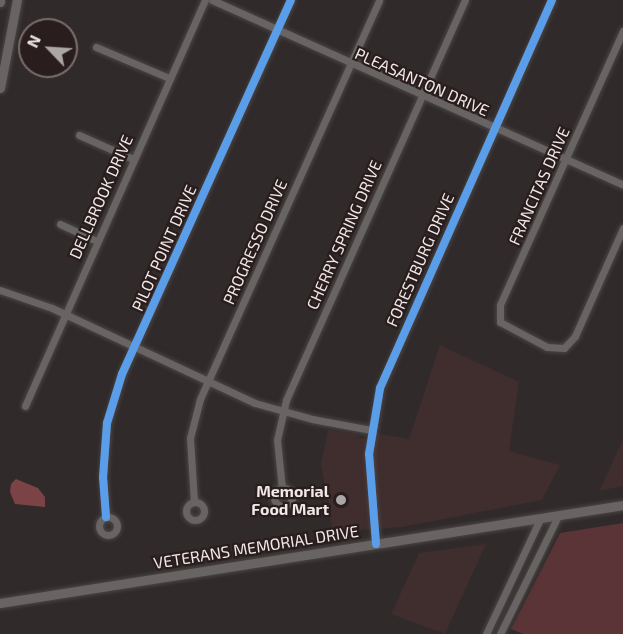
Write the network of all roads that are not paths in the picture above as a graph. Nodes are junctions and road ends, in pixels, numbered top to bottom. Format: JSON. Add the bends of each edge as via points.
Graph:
{"nodes":[{"id":1,"x":17,"y":0,"type":"edge"},
{"id":2,"x":205,"y":0,"type":"edge"},
{"id":3,"x":212,"y":0,"type":"edge"},
{"id":4,"x":291,"y":0,"type":"edge"},
{"id":5,"x":379,"y":0,"type":"edge"},
{"id":6,"x":465,"y":0,"type":"edge"},
{"id":7,"x":552,"y":0,"type":"edge"},
{"id":8,"x":277,"y":30,"type":"junction"},
{"id":9,"x":623,"y":31,"type":"edge"},
{"id":10,"x":96,"y":47,"type":"dead end"},
{"id":11,"x":3,"y":52,"type":"edge"},
{"id":12,"x":350,"y":64,"type":"junction"},
{"id":13,"x":170,"y":78,"type":"junction"},
{"id":14,"x":0,"y":88,"type":"edge"},
{"id":15,"x":422,"y":96,"type":"junction"},
{"id":16,"x":494,"y":128,"type":"junction"},
{"id":17,"x":78,"y":135,"type":"dead end"},
{"id":18,"x":133,"y":159,"type":"junction"},
{"id":19,"x":566,"y":160,"type":"junction"},
{"id":20,"x":623,"y":185,"type":"edge"},
{"id":21,"x":60,"y":224,"type":"dead end"},
{"id":22,"x":623,"y":228,"type":"edge"},
{"id":23,"x":96,"y":241,"type":"junction"},
{"id":24,"x":0,"y":290,"type":"edge"},
{"id":25,"x":64,"y":314,"type":"junction"},
{"id":26,"x":134,"y":346,"type":"junction"},
{"id":27,"x":208,"y":381,"type":"junction"},
{"id":28,"x":25,"y":406,"type":"dead end"},
{"id":29,"x":283,"y":412,"type":"junction"},
{"id":30,"x":371,"y":429,"type":"junction"},
{"id":31,"x":282,"y":489,"type":"dead end"},
{"id":32,"x":194,"y":502,"type":"dead end"},
{"id":33,"x":623,"y":505,"type":"edge"},
{"id":34,"x":558,"y":516,"type":"junction"},
{"id":35,"x":106,"y":517,"type":"dead end"},
{"id":36,"x":540,"y":519,"type":"junction"},
{"id":37,"x":376,"y":544,"type":"junction"},
{"id":38,"x":0,"y":603,"type":"edge"},
{"id":39,"x":501,"y":603,"type":"junction"},
{"id":40,"x":514,"y":609,"type":"junction"},
{"id":41,"x":486,"y":634,"type":"edge"},
{"id":42,"x":500,"y":634,"type":"edge"}],
"edges":[{"from":1,"to":11,"type":"main road"},
{"from":2,"to":13,"type":"street","name":"DELLBROOK DRIVE"},
{"from":3,"to":8,"type":"street","name":"PLEASANTON DRIVE"},
{"from":4,"to":8,"type":"street","name":"PILOT POINT DRIVE"},
{"from":5,"to":12,"type":"street","name":"PROGRESSO DRIVE"},
{"from":6,"to":15,"type":"street","name":"CHERRY SPRING DRIVE"},
{"from":7,"to":16,"type":"street","name":"FORESTBURG DRIVE"},
{"from":8,"to":12,"type":"street","name":"PLEASANTON DRIVE"},
{"from":8,"to":26,"type":"street","name":"PILOT POINT DRIVE"},
{"from":9,"to":19,"type":"street","name":"FRANCITAS DRIVE"},
{"from":10,"to":13,"type":"street"},
{"from":11,"to":14,"type":"main road"},
{"from":12,"to":15,"type":"street","name":"PLEASANTON DRIVE"},
{"from":12,"to":27,"type":"street","name":"PROGRESSO DRIVE"},
{"from":13,"to":18,"type":"street","name":"DELLBROOK DRIVE"},
{"from":15,"to":16,"type":"street","name":"PLEASANTON DRIVE"},
{"from":15,"to":29,"type":"street","name":"CHERRY SPRING DRIVE"},
{"from":16,"to":19,"type":"street","name":"PLEASANTON DRIVE"},
{"from":16,"to":30,"type":"street","name":"FORESTBURG DRIVE","via":[[392,354]]},
{"from":17,"to":18,"type":"street"},
{"from":18,"to":23,"type":"street","name":"DELLBROOK DRIVE"},
{"from":19,"to":20,"type":"street","name":"PLEASANTON DRIVE"},
{"from":19,"to":22,"type":"street","name":"FRANCITAS DRIVE","via":[[499,311],[504,326],[558,350],[570,344]]},
{"from":21,"to":23,"type":"street"},
{"from":23,"to":25,"type":"street","name":"DELLBROOK DRIVE"},
{"from":24,"to":25,"type":"street"},
{"from":25,"to":26,"type":"street"},
{"from":25,"to":28,"type":"street","name":"DELLBROOK DRIVE"},
{"from":26,"to":27,"type":"street"},
{"from":26,"to":35,"type":"street","name":"PILOT POINT DRIVE","via":[[107,423],[103,477]]},
{"from":27,"to":29,"type":"street"},
{"from":27,"to":32,"type":"street","name":"PROGRESSO DRIVE","via":[[190,438]]},
{"from":29,"to":30,"type":"street"},
{"from":29,"to":31,"type":"street","name":"CHERRY SPRING DRIVE","via":[[277,440]]},
{"from":30,"to":37,"type":"street","name":"FORESTBURG DRIVE","via":[[369,480]]},
{"from":33,"to":34,"type":"main road","name":"VETERANS MEMORIAL DRIVE"},
{"from":34,"to":36,"type":"main road","name":"VETERANS MEMORIAL DRIVE"},
{"from":34,"to":40,"type":"street"},
{"from":36,"to":37,"type":"main road","name":"VETERANS MEMORIAL DRIVE"},
{"from":36,"to":39,"type":"street"},
{"from":37,"to":38,"type":"main road","name":"VETERANS MEMORIAL DRIVE"},
{"from":39,"to":40,"type":"street"},
{"from":39,"to":41,"type":"street"},
{"from":40,"to":42,"type":"street"}]}
